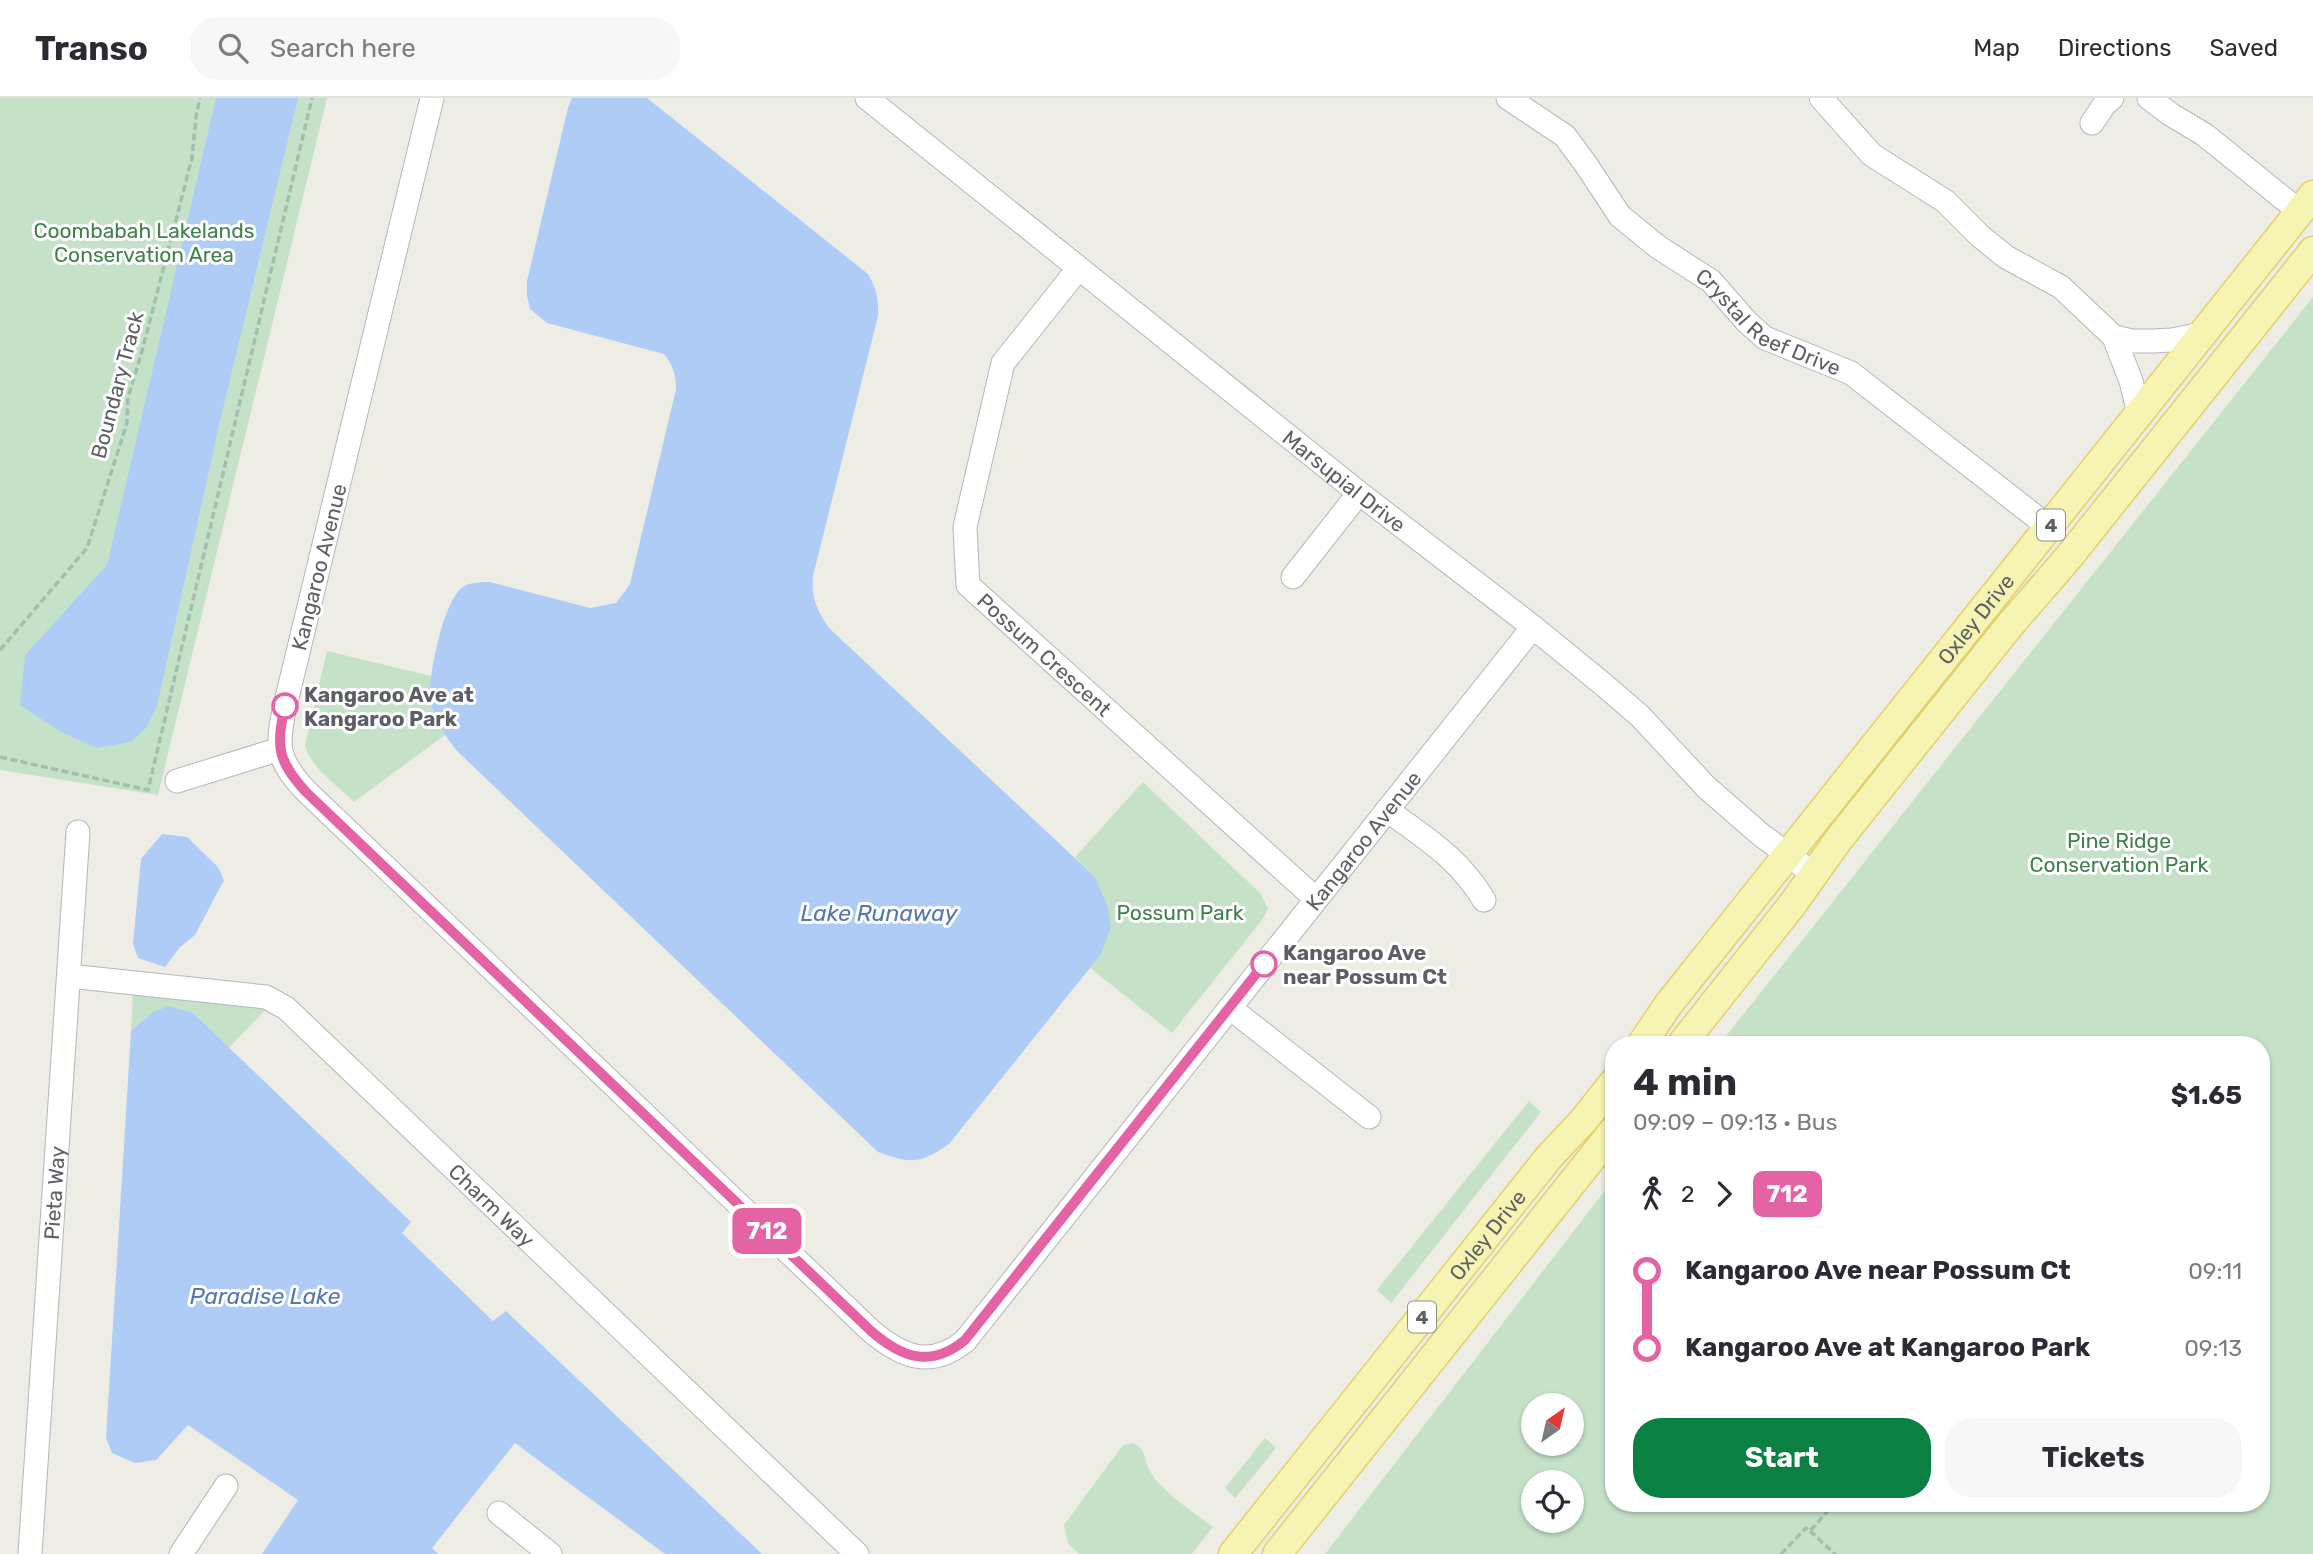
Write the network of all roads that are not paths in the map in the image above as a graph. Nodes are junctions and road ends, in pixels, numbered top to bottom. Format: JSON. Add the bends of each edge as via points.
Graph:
{"nodes":[{"id":1,"x":432,"y":98,"type":"edge"},
{"id":2,"x":867,"y":98,"type":"edge"},
{"id":3,"x":1508,"y":98,"type":"edge"},
{"id":4,"x":1821,"y":98,"type":"edge"},
{"id":5,"x":2112,"y":98,"type":"edge"},
{"id":6,"x":2126,"y":98,"type":"edge"},
{"id":7,"x":2141,"y":98,"type":"edge"},
{"id":8,"x":2150,"y":98,"type":"edge"},
{"id":9,"x":2092,"y":123,"type":"dead end"},
{"id":10,"x":2307,"y":203,"type":"edge"},
{"id":11,"x":2313,"y":251,"type":"edge"},
{"id":12,"x":1078,"y":269,"type":"junction"},
{"id":13,"x":2202,"y":334,"type":"junction"},
{"id":14,"x":2115,"y":337,"type":"junction"},
{"id":15,"x":2139,"y":413,"type":"junction"},
{"id":16,"x":1359,"y":493,"type":"junction"},
{"id":17,"x":2049,"y":527,"type":"junction"},
{"id":18,"x":1293,"y":577,"type":"dead end"},
{"id":19,"x":1533,"y":626,"type":"junction"},
{"id":20,"x":280,"y":749,"type":"junction"},
{"id":21,"x":177,"y":781,"type":"dead end"},
{"id":22,"x":1387,"y":810,"type":"junction"},
{"id":23,"x":78,"y":832,"type":"dead end"},
{"id":24,"x":1788,"y":855,"type":"junction"},
{"id":25,"x":1815,"y":875,"type":"junction"},
{"id":26,"x":1316,"y":899,"type":"junction"},
{"id":27,"x":1484,"y":900,"type":"dead end"},
{"id":28,"x":69,"y":976,"type":"junction"},
{"id":29,"x":1230,"y":1007,"type":"junction"},
{"id":30,"x":1647,"y":1036,"type":"edge"},
{"id":31,"x":1688,"y":1036,"type":"edge"},
{"id":32,"x":1605,"y":1093,"type":"edge"},
{"id":33,"x":1369,"y":1117,"type":"dead end"},
{"id":34,"x":1605,"y":1141,"type":"edge"},
{"id":35,"x":226,"y":1486,"type":"dead end"},
{"id":36,"x":499,"y":1513,"type":"dead end"},
{"id":37,"x":30,"y":1554,"type":"edge"},
{"id":38,"x":181,"y":1554,"type":"edge"},
{"id":39,"x":550,"y":1554,"type":"edge"},
{"id":40,"x":857,"y":1554,"type":"edge"},
{"id":41,"x":1233,"y":1554,"type":"edge"},
{"id":42,"x":1277,"y":1554,"type":"edge"}],
"edges":[{"from":1,"to":20,"type":"street","name":"Kangaroo Avenue","via":[[285,706]]},
{"from":2,"to":12,"type":"street","name":"Marsupial Drive"},
{"from":3,"to":17,"type":"street","name":"Crystal Reef Drive","via":[[1565,136],[1620,216],[1711,281],[1765,338],[1851,373]]},
{"from":4,"to":14,"type":"street","via":[[1872,155],[1945,201],[2006,257],[2061,287]]},
{"from":5,"to":9,"type":"street"},
{"from":6,"to":7,"type":"street"},
{"from":8,"to":10,"type":"street"},
{"from":10,"to":13,"type":"main road","name":"Oxley Drive","number":"4"},
{"from":11,"to":25,"type":"main road","name":"Oxley Drive","number":"4","via":[[1839,839]]},
{"from":12,"to":16,"type":"street","name":"Marsupial Drive"},
{"from":12,"to":26,"type":"street","name":"Possum Crescent","via":[[1003,363],[965,527],[968,585]]},
{"from":13,"to":14,"type":"street","via":[[2152,341]]},
{"from":13,"to":15,"type":"main road","name":"Oxley Drive","number":"4"},
{"from":14,"to":15,"type":"street"},
{"from":15,"to":17,"type":"main road","name":"Oxley Drive","number":"4"},
{"from":16,"to":18,"type":"street"},
{"from":16,"to":19,"type":"street","name":"Marsupial Drive"},
{"from":17,"to":24,"type":"main road","name":"Oxley Drive","number":"4"},
{"from":19,"to":22,"type":"street","name":"Kangaroo Avenue"},
{"from":19,"to":24,"type":"street","name":"Marsupial Drive","via":[[1625,702],[1706,787]]},
{"from":20,"to":21,"type":"street"},
{"from":20,"to":29,"type":"street","name":"Kangaroo Avenue","via":[[284,763],[306,792],[871,1331],[912,1357],[942,1354],[965,1340]]},
{"from":22,"to":26,"type":"street","name":"Kangaroo Avenue"},
{"from":22,"to":27,"type":"street","via":[[1453,859]]},
{"from":23,"to":28,"type":"street","name":"Pieta Way"},
{"from":24,"to":25,"type":"street","name":"Marsupial Drive"},
{"from":24,"to":30,"type":"main road","name":"Oxley Drive","number":"4"},
{"from":25,"to":31,"type":"main road","name":"Oxley Drive","number":"4"},
{"from":26,"to":29,"type":"street","name":"Kangaroo Avenue"},
{"from":28,"to":37,"type":"street","name":"Pieta Way"},
{"from":28,"to":40,"type":"street","name":"Charm Way","via":[[266,997],[286,1008]]},
{"from":29,"to":33,"type":"street"},
{"from":32,"to":41,"type":"main road","name":"Oxley Drive","number":"4","via":[[1549,1157]]},
{"from":34,"to":42,"type":"main road","name":"Oxley Drive","number":"4"},
{"from":35,"to":38,"type":"street"},
{"from":36,"to":39,"type":"street"}]}
